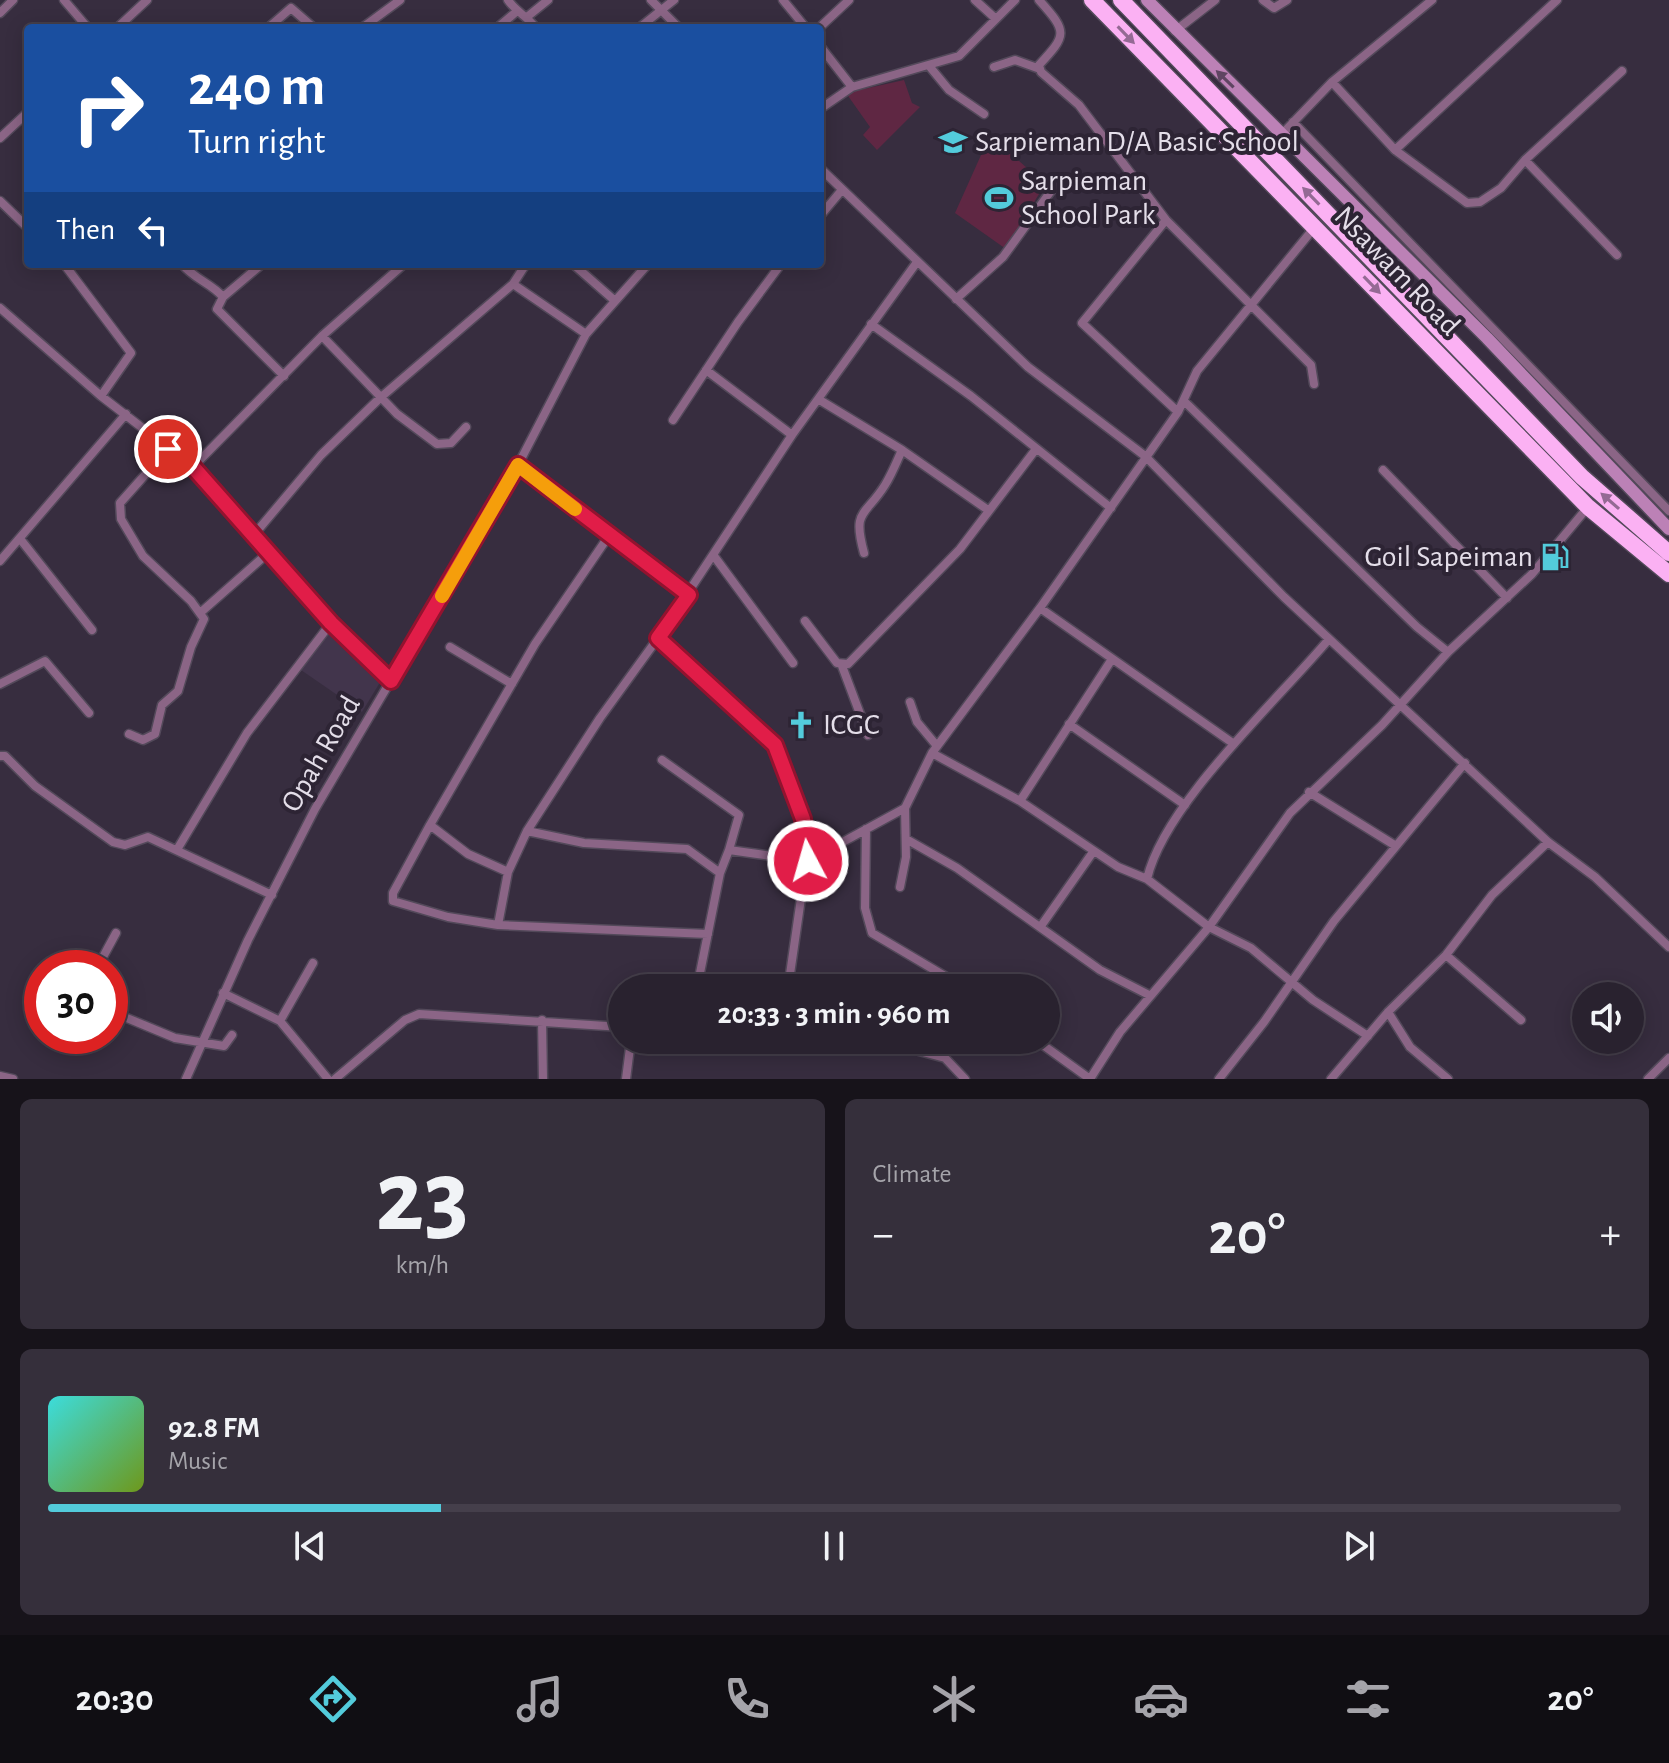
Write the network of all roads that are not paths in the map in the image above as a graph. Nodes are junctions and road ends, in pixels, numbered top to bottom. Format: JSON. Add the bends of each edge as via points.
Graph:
{"nodes":[{"id":1,"x":13,"y":0,"type":"edge"},
{"id":2,"x":64,"y":0,"type":"edge"},
{"id":3,"x":147,"y":0,"type":"edge"},
{"id":4,"x":400,"y":0,"type":"edge"},
{"id":5,"x":508,"y":0,"type":"edge"},
{"id":6,"x":548,"y":0,"type":"edge"},
{"id":7,"x":651,"y":0,"type":"edge"},
{"id":8,"x":674,"y":0,"type":"edge"},
{"id":9,"x":783,"y":0,"type":"edge"},
{"id":10,"x":849,"y":0,"type":"edge"},
{"id":11,"x":975,"y":0,"type":"edge"},
{"id":12,"x":1015,"y":0,"type":"edge"},
{"id":13,"x":1039,"y":0,"type":"edge"},
{"id":14,"x":1092,"y":0,"type":"edge"},
{"id":15,"x":1121,"y":0,"type":"edge"},
{"id":16,"x":1147,"y":0,"type":"edge"},
{"id":17,"x":1215,"y":0,"type":"edge"},
{"id":18,"x":1263,"y":0,"type":"edge"},
{"id":19,"x":1287,"y":0,"type":"edge"},
{"id":20,"x":1432,"y":0,"type":"edge"},
{"id":21,"x":1557,"y":0,"type":"edge"},
{"id":22,"x":516,"y":12,"type":"junction"},
{"id":23,"x":662,"y":12,"type":"junction"},
{"id":24,"x":0,"y":13,"type":"edge"},
{"id":25,"x":527,"y":17,"type":"junction"},
{"id":26,"x":996,"y":19,"type":"junction"},
{"id":27,"x":85,"y":24,"type":"edge"},
{"id":28,"x":121,"y":24,"type":"edge"},
{"id":29,"x":273,"y":24,"type":"edge"},
{"id":30,"x":309,"y":24,"type":"edge"},
{"id":31,"x":367,"y":24,"type":"edge"},
{"id":32,"x":502,"y":24,"type":"edge"},
{"id":33,"x":533,"y":24,"type":"edge"},
{"id":34,"x":645,"y":24,"type":"edge"},
{"id":35,"x":675,"y":24,"type":"edge"},
{"id":36,"x":803,"y":24,"type":"edge"},
{"id":37,"x":823,"y":24,"type":"edge"},
{"id":38,"x":1175,"y":31,"type":"junction"},
{"id":39,"x":824,"y":51,"type":"edge"},
{"id":40,"x":930,"y":67,"type":"junction"},
{"id":41,"x":994,"y":67,"type":"dead end"},
{"id":42,"x":1040,"y":69,"type":"junction"},
{"id":43,"x":1622,"y":71,"type":"dead end"},
{"id":44,"x":1332,"y":82,"type":"junction"},
{"id":45,"x":852,"y":87,"type":"junction"},
{"id":46,"x":824,"y":106,"type":"edge"},
{"id":47,"x":984,"y":114,"type":"dead end"},
{"id":48,"x":24,"y":116,"type":"edge"},
{"id":49,"x":1293,"y":122,"type":"junction"},
{"id":50,"x":1282,"y":134,"type":"junction"},
{"id":51,"x":0,"y":138,"type":"edge"},
{"id":52,"x":1395,"y":150,"type":"junction"},
{"id":53,"x":1525,"y":160,"type":"junction"},
{"id":54,"x":824,"y":172,"type":"edge"},
{"id":55,"x":1056,"y":184,"type":"dead end"},
{"id":56,"x":841,"y":191,"type":"junction"},
{"id":57,"x":0,"y":201,"type":"edge"},
{"id":58,"x":824,"y":211,"type":"edge"},
{"id":59,"x":1166,"y":220,"type":"junction"},
{"id":60,"x":24,"y":224,"type":"edge"},
{"id":61,"x":1315,"y":227,"type":"junction"},
{"id":62,"x":1617,"y":255,"type":"dead end"},
{"id":63,"x":917,"y":262,"type":"junction"},
{"id":64,"x":67,"y":268,"type":"edge"},
{"id":65,"x":185,"y":268,"type":"edge"},
{"id":66,"x":257,"y":268,"type":"edge"},
{"id":67,"x":398,"y":268,"type":"edge"},
{"id":68,"x":523,"y":268,"type":"edge"},
{"id":69,"x":578,"y":268,"type":"edge"},
{"id":70,"x":644,"y":268,"type":"edge"},
{"id":71,"x":778,"y":268,"type":"edge"},
{"id":72,"x":513,"y":284,"type":"junction"},
{"id":73,"x":223,"y":297,"type":"junction"},
{"id":74,"x":956,"y":299,"type":"junction"},
{"id":75,"x":614,"y":300,"type":"junction"},
{"id":76,"x":1250,"y":303,"type":"junction"},
{"id":77,"x":0,"y":308,"type":"edge"},
{"id":78,"x":871,"y":324,"type":"junction"},
{"id":79,"x":586,"y":334,"type":"junction"},
{"id":80,"x":322,"y":336,"type":"junction"},
{"id":81,"x":706,"y":370,"type":"junction"},
{"id":82,"x":284,"y":376,"type":"junction"},
{"id":83,"x":1314,"y":384,"type":"dead end"},
{"id":84,"x":101,"y":396,"type":"junction"},
{"id":85,"x":380,"y":398,"type":"junction"},
{"id":86,"x":818,"y":399,"type":"junction"},
{"id":87,"x":1185,"y":402,"type":"junction"},
{"id":88,"x":1178,"y":412,"type":"junction"},
{"id":89,"x":126,"y":414,"type":"junction"},
{"id":90,"x":673,"y":420,"type":"dead end"},
{"id":91,"x":466,"y":427,"type":"dead end"},
{"id":92,"x":792,"y":435,"type":"junction"},
{"id":93,"x":168,"y":449,"type":"junction"},
{"id":94,"x":1036,"y":449,"type":"junction"},
{"id":95,"x":902,"y":450,"type":"junction"},
{"id":96,"x":1145,"y":456,"type":"junction"},
{"id":97,"x":518,"y":465,"type":"junction"},
{"id":98,"x":193,"y":467,"type":"junction"},
{"id":99,"x":1383,"y":470,"type":"dead end"},
{"id":100,"x":1588,"y":507,"type":"junction"},
{"id":101,"x":1111,"y":508,"type":"junction"},
{"id":102,"x":988,"y":510,"type":"junction"},
{"id":103,"x":1669,"y":511,"type":"edge"},
{"id":104,"x":1669,"y":529,"type":"edge"},
{"id":105,"x":253,"y":536,"type":"junction"},
{"id":106,"x":608,"y":537,"type":"junction"},
{"id":107,"x":21,"y":540,"type":"junction"},
{"id":108,"x":268,"y":553,"type":"junction"},
{"id":109,"x":864,"y":553,"type":"dead end"},
{"id":110,"x":1669,"y":553,"type":"edge"},
{"id":111,"x":714,"y":556,"type":"junction"},
{"id":112,"x":0,"y":561,"type":"edge"},
{"id":113,"x":1669,"y":574,"type":"edge"},
{"id":114,"x":689,"y":595,"type":"junction"},
{"id":115,"x":1507,"y":598,"type":"junction"},
{"id":116,"x":1040,"y":608,"type":"junction"},
{"id":117,"x":200,"y":613,"type":"junction"},
{"id":118,"x":805,"y":621,"type":"dead end"},
{"id":119,"x":331,"y":623,"type":"junction"},
{"id":120,"x":92,"y":630,"type":"dead end"},
{"id":121,"x":658,"y":638,"type":"junction"},
{"id":122,"x":1329,"y":639,"type":"junction"},
{"id":123,"x":450,"y":647,"type":"dead end"},
{"id":124,"x":1448,"y":652,"type":"junction"},
{"id":125,"x":1112,"y":659,"type":"junction"},
{"id":126,"x":793,"y":663,"type":"dead end"},
{"id":127,"x":842,"y":666,"type":"junction"},
{"id":128,"x":391,"y":681,"type":"junction"},
{"id":129,"x":0,"y":684,"type":"edge"},
{"id":130,"x":512,"y":684,"type":"junction"},
{"id":131,"x":910,"y":702,"type":"dead end"},
{"id":132,"x":1400,"y":706,"type":"junction"},
{"id":133,"x":89,"y":713,"type":"dead end"},
{"id":134,"x":1069,"y":724,"type":"junction"},
{"id":135,"x":129,"y":734,"type":"dead end"},
{"id":136,"x":868,"y":735,"type":"dead end"},
{"id":137,"x":1234,"y":744,"type":"junction"},
{"id":138,"x":934,"y":749,"type":"junction"},
{"id":139,"x":0,"y":756,"type":"edge"},
{"id":140,"x":662,"y":760,"type":"dead end"},
{"id":141,"x":1465,"y":763,"type":"junction"},
{"id":142,"x":1309,"y":792,"type":"junction"},
{"id":143,"x":1020,"y":801,"type":"junction"},
{"id":144,"x":1185,"y":805,"type":"junction"},
{"id":145,"x":905,"y":808,"type":"junction"},
{"id":146,"x":430,"y":825,"type":"junction"},
{"id":147,"x":866,"y":829,"type":"junction"},
{"id":148,"x":527,"y":831,"type":"junction"},
{"id":149,"x":906,"y":839,"type":"junction"},
{"id":150,"x":1548,"y":842,"type":"junction"},
{"id":151,"x":1396,"y":846,"type":"junction"},
{"id":152,"x":178,"y":848,"type":"junction"},
{"id":153,"x":729,"y":850,"type":"junction"},
{"id":154,"x":1093,"y":852,"type":"junction"},
{"id":155,"x":808,"y":861,"type":"junction"},
{"id":156,"x":508,"y":872,"type":"junction"},
{"id":157,"x":720,"y":873,"type":"junction"},
{"id":158,"x":1147,"y":879,"type":"junction"},
{"id":159,"x":900,"y":887,"type":"dead end"},
{"id":160,"x":272,"y":895,"type":"junction"},
{"id":161,"x":498,"y":925,"type":"junction"},
{"id":162,"x":1041,"y":926,"type":"junction"},
{"id":163,"x":1209,"y":927,"type":"junction"},
{"id":164,"x":116,"y":933,"type":"dead end"},
{"id":165,"x":708,"y":934,"type":"junction"},
{"id":166,"x":1669,"y":947,"type":"edge"},
{"id":167,"x":107,"y":950,"type":"edge"},
{"id":168,"x":1446,"y":955,"type":"junction"},
{"id":169,"x":313,"y":963,"type":"dead end"},
{"id":170,"x":700,"y":974,"type":"edge"},
{"id":171,"x":790,"y":974,"type":"edge"},
{"id":172,"x":941,"y":974,"type":"edge"},
{"id":173,"x":1293,"y":982,"type":"junction"},
{"id":174,"x":223,"y":993,"type":"junction"},
{"id":175,"x":1149,"y":995,"type":"junction"},
{"id":176,"x":1388,"y":1012,"type":"junction"},
{"id":177,"x":128,"y":1020,"type":"edge"},
{"id":178,"x":542,"y":1020,"type":"junction"},
{"id":179,"x":1521,"y":1020,"type":"dead end"},
{"id":180,"x":280,"y":1021,"type":"junction"},
{"id":181,"x":608,"y":1026,"type":"edge"},
{"id":182,"x":232,"y":1035,"type":"dead end"},
{"id":183,"x":1368,"y":1036,"type":"junction"},
{"id":184,"x":201,"y":1043,"type":"junction"},
{"id":185,"x":629,"y":1054,"type":"edge"},
{"id":186,"x":930,"y":1054,"type":"edge"},
{"id":187,"x":1055,"y":1054,"type":"edge"},
{"id":188,"x":1669,"y":1058,"type":"edge"},
{"id":189,"x":0,"y":1076,"type":"edge"},
{"id":190,"x":1438,"y":1076,"type":"edge"},
{"id":191,"x":13,"y":1079,"type":"edge"},
{"id":192,"x":186,"y":1079,"type":"edge"},
{"id":193,"x":328,"y":1079,"type":"edge"},
{"id":194,"x":335,"y":1079,"type":"edge"},
{"id":195,"x":543,"y":1079,"type":"edge"},
{"id":196,"x":626,"y":1079,"type":"edge"},
{"id":197,"x":965,"y":1079,"type":"edge"},
{"id":198,"x":1219,"y":1079,"type":"edge"},
{"id":199,"x":1331,"y":1079,"type":"edge"},
{"id":200,"x":1448,"y":1079,"type":"edge"},
{"id":201,"x":1648,"y":1079,"type":"edge"}],
"edges":[{"from":1,"to":24,"type":"street"},
{"from":2,"to":27,"type":"street"},
{"from":3,"to":28,"type":"street"},
{"from":4,"to":31,"type":"street"},
{"from":5,"to":22,"type":"street"},
{"from":6,"to":25,"type":"street"},
{"from":7,"to":23,"type":"street"},
{"from":8,"to":23,"type":"street"},
{"from":9,"to":36,"type":"street"},
{"from":10,"to":37,"type":"street"},
{"from":11,"to":26,"type":"street"},
{"from":12,"to":26,"type":"street"},
{"from":13,"to":42,"type":"street","via":[[1056,19],[1060,38]]},
{"from":14,"to":61,"type":"highway","name":"Nsawam Road","one_way":true},
{"from":110,"to":15,"type":"highway","name":"Nsawam Road","one_way":true,"via":[[1582,477]]},
{"from":16,"to":38,"type":"main road"},
{"from":17,"to":38,"type":"street"},
{"from":18,"to":19,"type":"street","via":[[1274,8]]},
{"from":20,"to":44,"type":"street"},
{"from":21,"to":52,"type":"street"},
{"from":22,"to":25,"type":"street"},
{"from":22,"to":32,"type":"street"},
{"from":23,"to":34,"type":"street"},
{"from":23,"to":35,"type":"street"},
{"from":25,"to":33,"type":"street"},
{"from":26,"to":40,"type":"street","via":[[959,56]]},
{"from":29,"to":30,"type":"street","via":[[291,8]]},
{"from":50,"to":38,"type":"main road","one_way":true},
{"from":39,"to":45,"type":"street"},
{"from":40,"to":45,"type":"street"},
{"from":40,"to":47,"type":"street","via":[[949,90]]},
{"from":41,"to":42,"type":"street","via":[[1015,60]]},
{"from":42,"to":59,"type":"street","via":[[1079,105]]},
{"from":43,"to":53,"type":"street"},
{"from":44,"to":49,"type":"street"},
{"from":44,"to":52,"type":"street"},
{"from":45,"to":46,"type":"street"},
{"from":48,"to":51,"type":"street"},
{"from":49,"to":50,"type":"street"},
{"from":49,"to":103,"type":"street"},
{"from":50,"to":104,"type":"main road"},
{"from":52,"to":53,"type":"street","via":[[1467,203],[1480,202],[1501,188]]},
{"from":53,"to":62,"type":"street"},
{"from":54,"to":56,"type":"street"},
{"from":55,"to":74,"type":"street","via":[[1003,257]]},
{"from":56,"to":58,"type":"street"},
{"from":56,"to":63,"type":"street"},
{"from":57,"to":60,"type":"street"},
{"from":59,"to":76,"type":"street"},
{"from":59,"to":88,"type":"street","via":[[1082,323]]},
{"from":61,"to":76,"type":"street"},
{"from":61,"to":100,"type":"highway","name":"Nsawam Road","one_way":true},
{"from":63,"to":74,"type":"street"},
{"from":63,"to":78,"type":"street"},
{"from":64,"to":84,"type":"street","via":[[131,353]]},
{"from":65,"to":73,"type":"street"},
{"from":66,"to":73,"type":"street"},
{"from":67,"to":80,"type":"street"},
{"from":68,"to":72,"type":"street"},
{"from":69,"to":75,"type":"street"},
{"from":70,"to":75,"type":"street","name":"Opah Road"},
{"from":71,"to":81,"type":"street"},
{"from":72,"to":79,"type":"street"},
{"from":72,"to":85,"type":"street"},
{"from":73,"to":82,"type":"street","via":[[219,313]]},
{"from":74,"to":96,"type":"street","via":[[1028,367]]},
{"from":75,"to":79,"type":"street","name":"Opah Road"},
{"from":76,"to":83,"type":"street","via":[[1311,365]]},
{"from":76,"to":87,"type":"street","via":[[1197,371]]},
{"from":77,"to":84,"type":"street"},
{"from":78,"to":86,"type":"street"},
{"from":78,"to":94,"type":"street"},
{"from":79,"to":97,"type":"street","name":"Opah Road"},
{"from":80,"to":82,"type":"street"},
{"from":80,"to":85,"type":"street"},
{"from":81,"to":90,"type":"street"},
{"from":81,"to":92,"type":"street"},
{"from":82,"to":98,"type":"street"},
{"from":84,"to":89,"type":"street"},
{"from":85,"to":91,"type":"street","via":[[437,444],[451,443]]},
{"from":85,"to":105,"type":"street","via":[[321,455]]},
{"from":86,"to":92,"type":"street"},
{"from":86,"to":95,"type":"street"},
{"from":87,"to":88,"type":"street"},
{"from":87,"to":124,"type":"street"},
{"from":88,"to":96,"type":"street"},
{"from":89,"to":93,"type":"street"},
{"from":89,"to":107,"type":"street"},
{"from":92,"to":111,"type":"street"},
{"from":93,"to":98,"type":"street"},
{"from":93,"to":117,"type":"street","via":[[120,503],[119,512],[143,556]]},
{"from":94,"to":101,"type":"street"},
{"from":94,"to":102,"type":"street"},
{"from":95,"to":102,"type":"street"},
{"from":95,"to":109,"type":"street","via":[[885,486],[860,514]]},
{"from":96,"to":101,"type":"street"},
{"from":96,"to":122,"type":"street"},
{"from":97,"to":106,"type":"street"},
{"from":97,"to":128,"type":"street","name":"Opah Road"},
{"from":98,"to":105,"type":"street"},
{"from":99,"to":115,"type":"street"},
{"from":100,"to":113,"type":"highway","name":"Nsawam Road"},
{"from":100,"to":115,"type":"street"},
{"from":101,"to":116,"type":"street"},
{"from":102,"to":127,"type":"street","via":[[919,594]]},
{"from":105,"to":108,"type":"street"},
{"from":106,"to":114,"type":"street"},
{"from":106,"to":130,"type":"street"},
{"from":107,"to":112,"type":"street"},
{"from":107,"to":120,"type":"street"},
{"from":108,"to":117,"type":"street"},
{"from":108,"to":119,"type":"street"},
{"from":111,"to":114,"type":"street"},
{"from":111,"to":126,"type":"street"},
{"from":114,"to":121,"type":"street"},
{"from":115,"to":124,"type":"street"},
{"from":116,"to":125,"type":"street"},
{"from":116,"to":138,"type":"street"},
{"from":117,"to":135,"type":"street","via":[[204,626],[191,647],[178,691],[162,705],[155,734],[143,740]]},
{"from":118,"to":127,"type":"street"},
{"from":119,"to":128,"type":"street"},
{"from":119,"to":152,"type":"street","via":[[247,733]]},
{"from":121,"to":148,"type":"street"},
{"from":121,"to":155,"type":"street","via":[[775,745],[803,819]]},
{"from":122,"to":132,"type":"street"},
{"from":122,"to":137,"type":"street"},
{"from":123,"to":130,"type":"street"},
{"from":124,"to":132,"type":"street"},
{"from":125,"to":134,"type":"street"},
{"from":125,"to":137,"type":"street"},
{"from":127,"to":136,"type":"street"},
{"from":128,"to":160,"type":"street","name":"Opah Road","via":[[315,809]]},
{"from":129,"to":133,"type":"street","via":[[45,661]]},
{"from":130,"to":146,"type":"street"},
{"from":131,"to":138,"type":"street"},
{"from":132,"to":141,"type":"street"},
{"from":132,"to":142,"type":"street"},
{"from":134,"to":143,"type":"street"},
{"from":134,"to":144,"type":"street"},
{"from":137,"to":144,"type":"street"},
{"from":138,"to":143,"type":"street"},
{"from":138,"to":145,"type":"street"},
{"from":139,"to":152,"type":"street","via":[[113,842],[125,845],[148,837]]},
{"from":140,"to":153,"type":"street","via":[[739,815]]},
{"from":141,"to":150,"type":"street"},
{"from":141,"to":151,"type":"street"},
{"from":142,"to":151,"type":"street"},
{"from":142,"to":163,"type":"street"},
{"from":143,"to":154,"type":"street"},
{"from":144,"to":158,"type":"street"},
{"from":145,"to":147,"type":"street"},
{"from":145,"to":149,"type":"street"},
{"from":146,"to":156,"type":"street","via":[[468,854]]},
{"from":146,"to":161,"type":"street","via":[[393,901]]},
{"from":147,"to":155,"type":"street"},
{"from":147,"to":172,"type":"street","via":[[865,908],[872,933]]},
{"from":148,"to":156,"type":"street"},
{"from":148,"to":157,"type":"street","via":[[584,843],[679,848],[697,853]]},
{"from":149,"to":159,"type":"street"},
{"from":149,"to":162,"type":"street"},
{"from":150,"to":166,"type":"street","via":[[1595,877]]},
{"from":150,"to":168,"type":"street","via":[[1492,895]]},
{"from":151,"to":173,"type":"street","via":[[1334,921]]},
{"from":152,"to":160,"type":"street"},
{"from":153,"to":155,"type":"street"},
{"from":153,"to":157,"type":"street"},
{"from":154,"to":158,"type":"street"},
{"from":154,"to":162,"type":"street"},
{"from":155,"to":171,"type":"street"},
{"from":156,"to":161,"type":"street"},
{"from":157,"to":165,"type":"street"},
{"from":158,"to":163,"type":"street"},
{"from":160,"to":174,"type":"street","name":"Opah Road"},
{"from":161,"to":165,"type":"street"},
{"from":162,"to":175,"type":"street","via":[[1100,970]]},
{"from":163,"to":173,"type":"street","via":[[1251,948]]},
{"from":163,"to":175,"type":"street"},
{"from":164,"to":167,"type":"street"},
{"from":165,"to":170,"type":"street"},
{"from":168,"to":176,"type":"street"},
{"from":168,"to":179,"type":"street"},
{"from":169,"to":180,"type":"street"},
{"from":173,"to":183,"type":"street"},
{"from":173,"to":198,"type":"street"},
{"from":174,"to":180,"type":"street"},
{"from":174,"to":184,"type":"street","name":"Opah Road"},
{"from":175,"to":187,"type":"street","via":[[1090,1079]]},
{"from":176,"to":183,"type":"street"},
{"from":176,"to":190,"type":"street","via":[[1410,1047]]},
{"from":177,"to":184,"type":"street"},
{"from":178,"to":181,"type":"street"},
{"from":178,"to":194,"type":"street","via":[[411,1016]]},
{"from":178,"to":195,"type":"street"},
{"from":180,"to":193,"type":"street"},
{"from":182,"to":184,"type":"street","via":[[224,1046]]},
{"from":183,"to":199,"type":"street"},
{"from":184,"to":192,"type":"street","name":"Opah Road"},
{"from":185,"to":196,"type":"street"},
{"from":186,"to":197,"type":"street","via":[[945,1058]]},
{"from":188,"to":201,"type":"street"},
{"from":189,"to":191,"type":"street"},
{"from":190,"to":200,"type":"street"}]}
